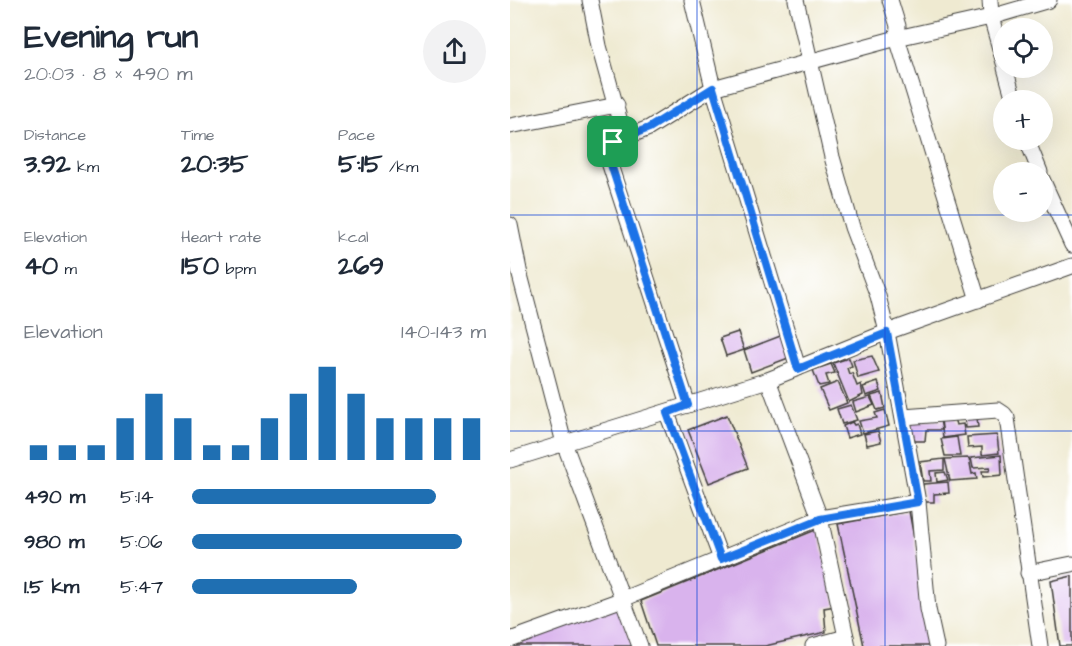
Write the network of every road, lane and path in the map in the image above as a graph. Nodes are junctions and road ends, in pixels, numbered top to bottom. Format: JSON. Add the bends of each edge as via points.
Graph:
{"nodes":[{"id":1,"x":590,"y":0,"type":"edge"},
{"id":2,"x":692,"y":0,"type":"edge"},
{"id":3,"x":796,"y":0,"type":"edge"},
{"id":4,"x":890,"y":0,"type":"edge"},
{"id":5,"x":990,"y":0,"type":"edge"},
{"id":6,"x":1049,"y":0,"type":"edge"},
{"id":7,"x":991,"y":16,"type":"junction"},
{"id":8,"x":993,"y":23,"type":"edge"},
{"id":9,"x":897,"y":38,"type":"junction"},
{"id":10,"x":810,"y":62,"type":"junction"},
{"id":11,"x":713,"y":88,"type":"junction"},
{"id":12,"x":617,"y":105,"type":"junction"},
{"id":13,"x":510,"y":126,"type":"edge"},
{"id":14,"x":613,"y":142,"type":"junction"},
{"id":15,"x":1053,"y":203,"type":"edge"},
{"id":16,"x":510,"y":225,"type":"edge"},
{"id":17,"x":1072,"y":245,"type":"edge"},
{"id":18,"x":1072,"y":266,"type":"edge"},
{"id":19,"x":978,"y":300,"type":"junction"},
{"id":20,"x":887,"y":333,"type":"junction"},
{"id":21,"x":798,"y":369,"type":"junction"},
{"id":22,"x":768,"y":380,"type":"junction"},
{"id":23,"x":688,"y":405,"type":"junction"},
{"id":24,"x":667,"y":413,"type":"junction"},
{"id":25,"x":903,"y":417,"type":"junction"},
{"id":26,"x":564,"y":443,"type":"junction"},
{"id":27,"x":510,"y":460,"type":"edge"},
{"id":28,"x":918,"y":502,"type":"junction"},
{"id":29,"x":820,"y":519,"type":"junction"},
{"id":30,"x":721,"y":559,"type":"junction"},
{"id":31,"x":1072,"y":564,"type":"edge"},
{"id":32,"x":1028,"y":573,"type":"junction"},
{"id":33,"x":623,"y":599,"type":"junction"},
{"id":34,"x":510,"y":640,"type":"edge"},
{"id":35,"x":847,"y":642,"type":"edge"},
{"id":36,"x":640,"y":646,"type":"edge"},
{"id":37,"x":813,"y":646,"type":"edge"},
{"id":38,"x":936,"y":646,"type":"edge"},
{"id":39,"x":1040,"y":646,"type":"edge"}],
"edges":[{"from":1,"to":12,"type":"street"},
{"from":2,"to":11,"type":"street"},
{"from":3,"to":10,"type":"street"},
{"from":4,"to":9,"type":"street","via":[[898,26]]},
{"from":5,"to":7,"type":"street"},
{"from":6,"to":7,"type":"street"},
{"from":7,"to":8,"type":"street"},
{"from":7,"to":9,"type":"street"},
{"from":9,"to":10,"type":"street"},
{"from":9,"to":19,"type":"street"},
{"from":10,"to":11,"type":"street"},
{"from":10,"to":20,"type":"street","via":[[832,157]]},
{"from":11,"to":14,"type":"street","via":[[649,128]]},
{"from":11,"to":21,"type":"street"},
{"from":12,"to":13,"type":"street"},
{"from":12,"to":14,"type":"street","via":[[622,131]]},
{"from":14,"to":23,"type":"street","via":[[608,159]]},
{"from":15,"to":17,"type":"street"},
{"from":16,"to":26,"type":"street"},
{"from":18,"to":19,"type":"street"},
{"from":19,"to":20,"type":"street"},
{"from":20,"to":21,"type":"street"},
{"from":20,"to":25,"type":"street"},
{"from":21,"to":22,"type":"street"},
{"from":22,"to":23,"type":"street"},
{"from":22,"to":29,"type":"street"},
{"from":23,"to":24,"type":"street"},
{"from":24,"to":26,"type":"street"},
{"from":24,"to":30,"type":"street"},
{"from":25,"to":28,"type":"street"},
{"from":25,"to":32,"type":"street","via":[[998,410],[1004,414]]},
{"from":26,"to":27,"type":"street"},
{"from":26,"to":33,"type":"street"},
{"from":28,"to":29,"type":"street"},
{"from":28,"to":38,"type":"street","via":[[928,609]]},
{"from":29,"to":30,"type":"street"},
{"from":29,"to":35,"type":"street"},
{"from":30,"to":33,"type":"street"},
{"from":31,"to":32,"type":"street"},
{"from":32,"to":39,"type":"street"},
{"from":33,"to":34,"type":"street"},
{"from":33,"to":36,"type":"street"},
{"from":35,"to":37,"type":"street"}]}
